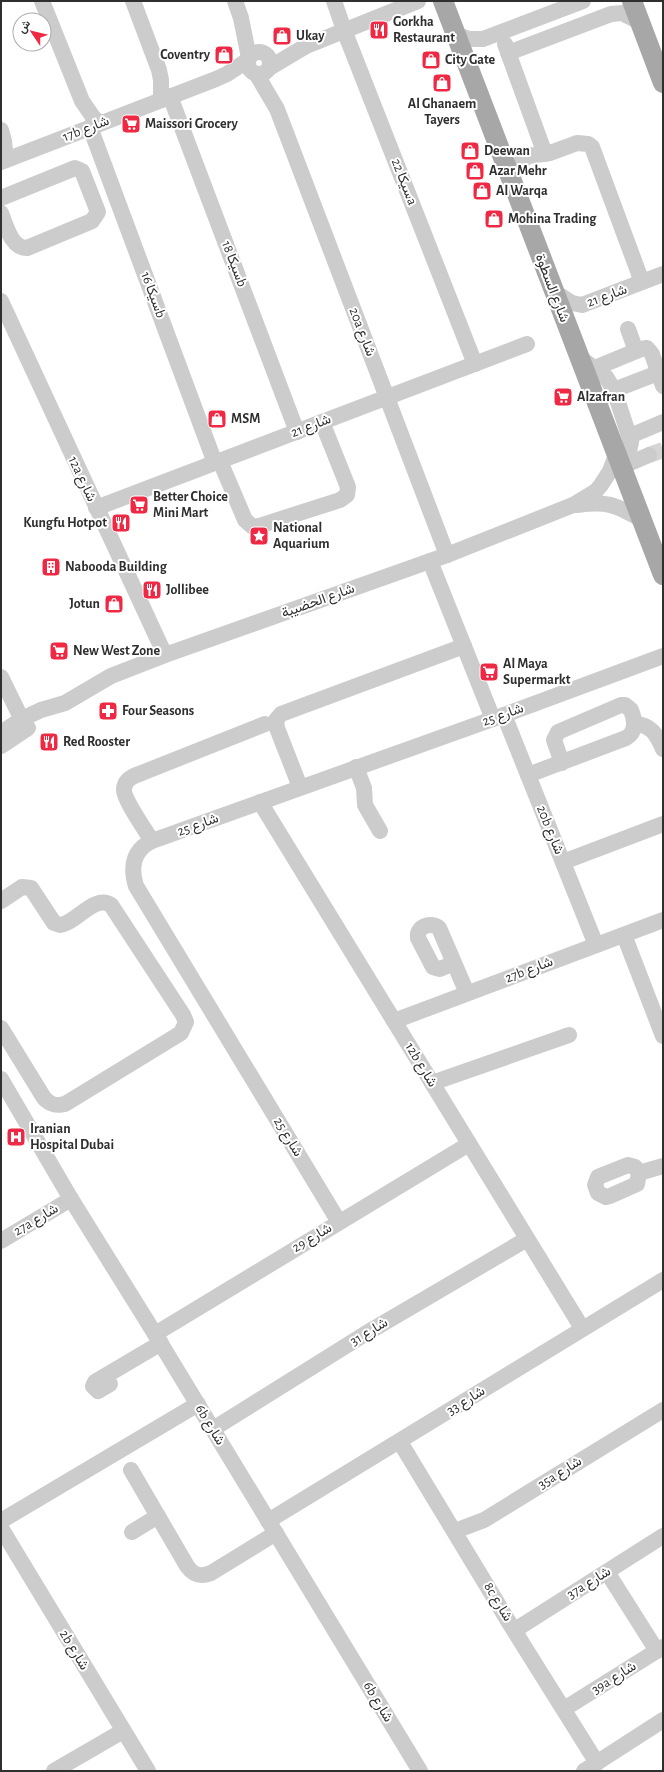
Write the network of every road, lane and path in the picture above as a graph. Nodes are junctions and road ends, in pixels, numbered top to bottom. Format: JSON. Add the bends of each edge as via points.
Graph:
{"nodes":[{"id":1,"x":42,"y":1,"type":"edge"},
{"id":2,"x":133,"y":1,"type":"edge"},
{"id":3,"x":235,"y":1,"type":"edge"},
{"id":4,"x":334,"y":1,"type":"edge"},
{"id":5,"x":418,"y":1,"type":"edge"},
{"id":6,"x":442,"y":1,"type":"edge"},
{"id":7,"x":583,"y":1,"type":"edge"},
{"id":8,"x":632,"y":1,"type":"edge"},
{"id":9,"x":590,"y":21,"type":"junction"},
{"id":10,"x":640,"y":22,"type":"junction"},
{"id":11,"x":344,"y":30,"type":"junction"},
{"id":12,"x":501,"y":33,"type":"junction"},
{"id":13,"x":455,"y":34,"type":"junction"},
{"id":14,"x":508,"y":53,"type":"junction"},
{"id":15,"x":259,"y":64,"type":"junction"},
{"id":16,"x":663,"y":83,"type":"edge"},
{"id":17,"x":165,"y":98,"type":"junction"},
{"id":18,"x":95,"y":125,"type":"junction"},
{"id":19,"x":1,"y":130,"type":"edge"},
{"id":20,"x":545,"y":154,"type":"junction"},
{"id":21,"x":4,"y":161,"type":"edge"},
{"id":22,"x":510,"y":178,"type":"junction"},
{"id":23,"x":1,"y":198,"type":"edge"},
{"id":24,"x":1,"y":213,"type":"edge"},
{"id":25,"x":663,"y":274,"type":"edge"},
{"id":26,"x":642,"y":282,"type":"junction"},
{"id":27,"x":553,"y":291,"type":"junction"},
{"id":28,"x":1,"y":301,"type":"edge"},
{"id":29,"x":628,"y":329,"type":"dead end"},
{"id":30,"x":527,"y":344,"type":"dead end"},
{"id":31,"x":636,"y":350,"type":"junction"},
{"id":32,"x":579,"y":357,"type":"junction"},
{"id":33,"x":476,"y":364,"type":"junction"},
{"id":34,"x":595,"y":368,"type":"junction"},
{"id":35,"x":661,"y":379,"type":"edge"},
{"id":36,"x":614,"y":390,"type":"junction"},
{"id":37,"x":387,"y":397,"type":"junction"},
{"id":38,"x":322,"y":422,"type":"junction"},
{"id":39,"x":663,"y":422,"type":"edge"},
{"id":40,"x":298,"y":432,"type":"junction"},
{"id":41,"x":630,"y":436,"type":"junction"},
{"id":42,"x":649,"y":455,"type":"tunnel mouth"},
{"id":43,"x":619,"y":461,"type":"junction"},
{"id":44,"x":218,"y":462,"type":"junction"},
{"id":45,"x":573,"y":505,"type":"junction"},
{"id":46,"x":96,"y":508,"type":"junction"},
{"id":47,"x":641,"y":519,"type":"junction"},
{"id":48,"x":447,"y":555,"type":"junction"},
{"id":49,"x":430,"y":561,"type":"junction"},
{"id":50,"x":663,"y":575,"type":"edge"},
{"id":51,"x":464,"y":646,"type":"junction"},
{"id":52,"x":165,"y":655,"type":"junction"},
{"id":53,"x":663,"y":656,"type":"edge"},
{"id":54,"x":1,"y":677,"type":"edge"},
{"id":55,"x":498,"y":717,"type":"junction"},
{"id":56,"x":24,"y":724,"type":"junction"},
{"id":57,"x":265,"y":724,"type":"dead end"},
{"id":58,"x":634,"y":724,"type":"junction"},
{"id":59,"x":1,"y":733,"type":"edge"},
{"id":60,"x":1,"y":746,"type":"edge"},
{"id":61,"x":663,"y":749,"type":"edge"},
{"id":62,"x":562,"y":763,"type":"junction"},
{"id":63,"x":356,"y":767,"type":"junction"},
{"id":64,"x":528,"y":775,"type":"junction"},
{"id":65,"x":300,"y":787,"type":"junction"},
{"id":66,"x":260,"y":802,"type":"junction"},
{"id":67,"x":663,"y":824,"type":"edge"},
{"id":68,"x":380,"y":831,"type":"dead end"},
{"id":69,"x":152,"y":841,"type":"junction"},
{"id":70,"x":563,"y":862,"type":"junction"},
{"id":71,"x":1,"y":901,"type":"edge"},
{"id":72,"x":663,"y":920,"type":"edge"},
{"id":73,"x":624,"y":935,"type":"junction"},
{"id":74,"x":596,"y":945,"type":"junction"},
{"id":75,"x":454,"y":963,"type":"dead end"},
{"id":76,"x":467,"y":993,"type":"junction"},
{"id":77,"x":394,"y":1021,"type":"junction"},
{"id":78,"x":1,"y":1028,"type":"edge"},
{"id":79,"x":569,"y":1035,"type":"dead end"},
{"id":80,"x":663,"y":1036,"type":"edge"},
{"id":81,"x":1,"y":1079,"type":"edge"},
{"id":82,"x":432,"y":1082,"type":"junction"},
{"id":83,"x":469,"y":1144,"type":"junction"},
{"id":84,"x":663,"y":1166,"type":"edge"},
{"id":85,"x":639,"y":1174,"type":"dead end"},
{"id":86,"x":71,"y":1199,"type":"junction"},
{"id":87,"x":339,"y":1222,"type":"junction"},
{"id":88,"x":527,"y":1239,"type":"junction"},
{"id":89,"x":1,"y":1241,"type":"edge"},
{"id":90,"x":663,"y":1280,"type":"edge"},
{"id":91,"x":582,"y":1328,"type":"junction"},
{"id":92,"x":158,"y":1338,"type":"junction"},
{"id":93,"x":110,"y":1384,"type":"dead end"},
{"id":94,"x":198,"y":1404,"type":"junction"},
{"id":95,"x":663,"y":1410,"type":"edge"},
{"id":96,"x":213,"y":1429,"type":"junction"},
{"id":97,"x":400,"y":1442,"type":"junction"},
{"id":98,"x":131,"y":1470,"type":"dead end"},
{"id":99,"x":158,"y":1516,"type":"junction"},
{"id":100,"x":1,"y":1521,"type":"edge"},
{"id":101,"x":272,"y":1527,"type":"junction"},
{"id":102,"x":1,"y":1528,"type":"edge"},
{"id":103,"x":455,"y":1531,"type":"junction"},
{"id":104,"x":132,"y":1532,"type":"dead end"},
{"id":105,"x":663,"y":1536,"type":"edge"},
{"id":106,"x":607,"y":1572,"type":"junction"},
{"id":107,"x":515,"y":1630,"type":"junction"},
{"id":108,"x":660,"y":1649,"type":"edge"},
{"id":109,"x":564,"y":1709,"type":"junction"},
{"id":110,"x":663,"y":1720,"type":"edge"},
{"id":111,"x":123,"y":1731,"type":"junction"},
{"id":112,"x":590,"y":1767,"type":"edge"},
{"id":113,"x":54,"y":1771,"type":"edge"},
{"id":114,"x":148,"y":1771,"type":"edge"},
{"id":115,"x":420,"y":1771,"type":"edge"}],
"edges":[{"from":1,"to":18,"type":"street","name":"سيكا 16b","via":[[82,100]]},
{"from":2,"to":17,"type":"street","name":"سيكا 18b","via":[[159,70]]},
{"from":3,"to":15,"type":"street","name":"20a شارع"},
{"from":4,"to":11,"type":"street","name":"سيكا 22a"},
{"from":5,"to":11,"type":"street","name":"17b شارع"},
{"from":6,"to":13,"type":"main road","name":"شارع السطوة"},
{"from":7,"to":9,"type":"street"},
{"from":7,"to":12,"type":"street"},
{"from":8,"to":10,"type":"main road"},
{"from":9,"to":10,"type":"street","via":[[616,12]]},
{"from":9,"to":14,"type":"street"},
{"from":10,"to":16,"type":"main road"},
{"from":11,"to":15,"type":"street","name":"17b شارع"},
{"from":11,"to":33,"type":"street","name":"سيكا 22a"},
{"from":12,"to":13,"type":"street","via":[[476,39]]},
{"from":12,"to":14,"type":"street"},
{"from":13,"to":22,"type":"main road","name":"شارع السطوة"},
{"from":14,"to":20,"type":"street"},
{"from":15,"to":17,"type":"street","name":"17b شارع"},
{"from":15,"to":37,"type":"street","name":"20a شارع"},
{"from":17,"to":18,"type":"street","name":"17b شارع"},
{"from":17,"to":40,"type":"street","name":"سيكا 18b"},
{"from":18,"to":21,"type":"street","name":"17b شارع"},
{"from":18,"to":44,"type":"street","name":"سيكا 16b"},
{"from":19,"to":21,"type":"street"},
{"from":20,"to":22,"type":"street","via":[[533,154],[524,159]]},
{"from":20,"to":26,"type":"street","via":[[578,142],[592,147]]},
{"from":22,"to":27,"type":"main road","name":"شارع السطوة"},
{"from":23,"to":24,"type":"street","via":[[75,168],[84,175],[98,212],[92,220],[27,248],[14,243]]},
{"from":25,"to":26,"type":"street","name":"شارع 21"},
{"from":26,"to":27,"type":"street","name":"شارع 21","via":[[582,305],[572,303]]},
{"from":27,"to":32,"type":"main road","name":"شارع السطوة"},
{"from":28,"to":46,"type":"street","name":"12a شارع"},
{"from":29,"to":31,"type":"street"},
{"from":30,"to":33,"type":"street","name":"شارع 21"},
{"from":31,"to":34,"type":"street"},
{"from":31,"to":35,"type":"street","via":[[650,350]]},
{"from":32,"to":34,"type":"street"},
{"from":32,"to":43,"type":"main road","name":"شارع السطوة"},
{"from":33,"to":37,"type":"street","name":"شارع 21"},
{"from":34,"to":36,"type":"street","via":[[606,377]]},
{"from":35,"to":36,"type":"street"},
{"from":36,"to":41,"type":"street"},
{"from":37,"to":38,"type":"street","name":"شارع 21"},
{"from":37,"to":48,"type":"street","name":"20a شارع"},
{"from":38,"to":40,"type":"street","name":"شارع 21"},
{"from":38,"to":44,"type":"street","name":"سيكا 16b","via":[[348,487],[347,495],[340,500],[253,527],[245,520]]},
{"from":39,"to":41,"type":"street"},
{"from":40,"to":44,"type":"street","name":"شارع 21"},
{"from":41,"to":43,"type":"street","name":"شارع الحضيبة","via":[[630,447]]},
{"from":42,"to":43,"type":"street"},
{"from":43,"to":45,"type":"street","name":"شارع الحضيبة","via":[[596,491]]},
{"from":43,"to":47,"type":"main road","name":"شارع السطوة"},
{"from":44,"to":46,"type":"street","name":"شارع 21"},
{"from":45,"to":47,"type":"street","name":"شارع الحضيبة","via":[[598,502],[611,504]]},
{"from":45,"to":48,"type":"street","name":"شارع الحضيبة"},
{"from":46,"to":52,"type":"street","name":"12a شارع"},
{"from":47,"to":50,"type":"main road","name":"شارع السطوة"},
{"from":48,"to":49,"type":"street","name":"شارع الحضيبة"},
{"from":49,"to":51,"type":"street","name":"20b شارع"},
{"from":49,"to":52,"type":"street","name":"شارع الحضيبة"},
{"from":51,"to":55,"type":"street","name":"20b شارع"},
{"from":51,"to":65,"type":"street","via":[[281,714],[276,720],[276,728]]},
{"from":52,"to":56,"type":"street","name":"شارع الحضيبة","via":[[110,676],[65,702],[41,710]]},
{"from":53,"to":55,"type":"street","name":"شارع 25"},
{"from":54,"to":56,"type":"street"},
{"from":55,"to":63,"type":"street","name":"شارع 25"},
{"from":55,"to":64,"type":"street","name":"20b شارع"},
{"from":56,"to":59,"type":"street","name":"شارع الحضيبة"},
{"from":56,"to":60,"type":"street","name":"شارع الحضيبة"},
{"from":57,"to":69,"type":"street","via":[[126,781],[125,795]]},
{"from":58,"to":61,"type":"street","via":[[652,729]]},
{"from":58,"to":62,"type":"street","via":[[632,732],[626,738]]},
{"from":58,"to":62,"type":"street","via":[[631,710],[621,705],[561,730],[554,740]]},
{"from":62,"to":64,"type":"street"},
{"from":63,"to":65,"type":"street","name":"شارع 25"},
{"from":63,"to":68,"type":"street","via":[[364,788],[365,805]]},
{"from":64,"to":70,"type":"street","name":"20b شارع"},
{"from":65,"to":66,"type":"street","name":"شارع 25"},
{"from":66,"to":69,"type":"street","name":"شارع 25"},
{"from":66,"to":77,"type":"street","name":"12b شارع"},
{"from":67,"to":70,"type":"street"},
{"from":69,"to":87,"type":"street","name":"شارع 25","via":[[137,853],[133,864],[132,875],[136,886]]},
{"from":70,"to":74,"type":"street","name":"20b شارع"},
{"from":71,"to":78,"type":"street","via":[[22,887],[31,888],[54,923],[60,925],[100,902],[111,904],[183,1015],[186,1026],[181,1033],[60,1105],[48,1102],[44,1098]]},
{"from":72,"to":73,"type":"street","name":"27b شارع"},
{"from":73,"to":74,"type":"street","name":"27b شارع"},
{"from":73,"to":80,"type":"street"},
{"from":74,"to":76,"type":"street","name":"27b شارع"},
{"from":75,"to":76,"type":"street"},
{"from":76,"to":77,"type":"street","name":"27b شارع"},
{"from":77,"to":82,"type":"street","name":"12b شارع"},
{"from":79,"to":82,"type":"street"},
{"from":81,"to":86,"type":"street","name":"6b شارع"},
{"from":82,"to":83,"type":"street","name":"12b شارع"},
{"from":83,"to":87,"type":"street","name":"شارع 29"},
{"from":83,"to":88,"type":"street","name":"12b شارع"},
{"from":84,"to":85,"type":"street"},
{"from":86,"to":89,"type":"street","name":"27a شارع"},
{"from":86,"to":92,"type":"street","name":"6b شارع"},
{"from":87,"to":92,"type":"street","name":"شارع 29"},
{"from":88,"to":91,"type":"street","name":"12b شارع"},
{"from":88,"to":96,"type":"street","name":"شارع 31","via":[[365,1334]]},
{"from":90,"to":91,"type":"street","name":"شارع 33"},
{"from":91,"to":97,"type":"street","name":"شارع 33"},
{"from":92,"to":93,"type":"street","name":"شارع 29","via":[[93,1386],[98,1391]]},
{"from":92,"to":94,"type":"street","name":"6b شارع"},
{"from":94,"to":96,"type":"street","name":"6b شارع"},
{"from":94,"to":100,"type":"street"},
{"from":95,"to":103,"type":"street","name":"35a شارع","via":[[484,1520]]},
{"from":96,"to":101,"type":"street","name":"6b شارع"},
{"from":97,"to":101,"type":"street","name":"شارع 33"},
{"from":97,"to":103,"type":"street","name":"8c شارع"},
{"from":98,"to":99,"type":"street"},
{"from":99,"to":101,"type":"street","name":"شارع 33","via":[[187,1566],[197,1575],[211,1573]]},
{"from":99,"to":104,"type":"street"},
{"from":101,"to":115,"type":"street","name":"6b شارع"},
{"from":102,"to":111,"type":"street","name":"2b شارع"},
{"from":103,"to":107,"type":"street","name":"8c شارع"},
{"from":105,"to":106,"type":"street","name":"37a شارع"},
{"from":106,"to":107,"type":"street","name":"37a شارع"},
{"from":106,"to":108,"type":"street"},
{"from":107,"to":109,"type":"street","name":"8c شارع"},
{"from":108,"to":109,"type":"street","name":"39a شارع"},
{"from":109,"to":112,"type":"street","name":"8c شارع"},
{"from":110,"to":112,"type":"street"},
{"from":111,"to":113,"type":"street"},
{"from":111,"to":114,"type":"street","name":"2b شارع"}]}
